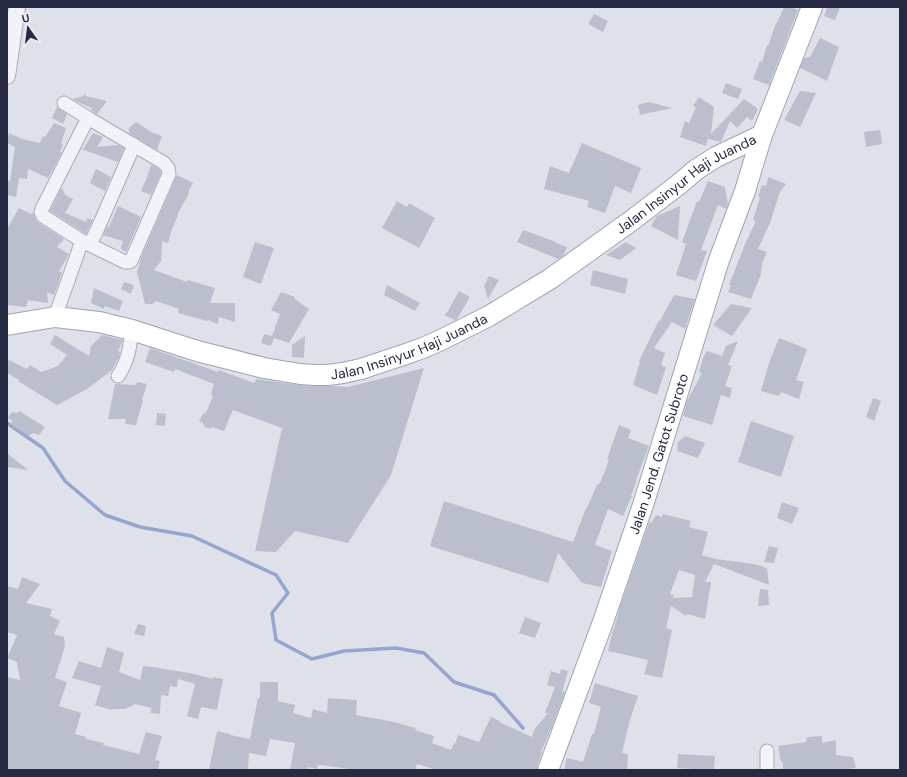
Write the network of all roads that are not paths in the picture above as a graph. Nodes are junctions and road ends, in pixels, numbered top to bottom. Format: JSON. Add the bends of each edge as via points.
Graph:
{"nodes":[{"id":1,"x":17,"y":7,"type":"edge"},
{"id":2,"x":812,"y":7,"type":"edge"},
{"id":3,"x":7,"y":76,"type":"edge"},
{"id":4,"x":64,"y":103,"type":"dead end"},
{"id":5,"x":88,"y":118,"type":"junction"},
{"id":6,"x":762,"y":136,"type":"junction"},
{"id":7,"x":134,"y":146,"type":"junction"},
{"id":8,"x":86,"y":242,"type":"junction"},
{"id":9,"x":55,"y":318,"type":"junction"},
{"id":10,"x":7,"y":325,"type":"edge"},
{"id":11,"x":132,"y":330,"type":"junction"},
{"id":12,"x":118,"y":376,"type":"dead end"},
{"id":13,"x":767,"y":751,"type":"dead end"},
{"id":14,"x":548,"y":770,"type":"edge"},
{"id":15,"x":767,"y":770,"type":"edge"}],
"edges":[{"from":1,"to":3,"type":"street"},
{"from":2,"to":6,"type":"main road","name":"Jalan Jend. Gatot Subroto"},
{"from":4,"to":5,"type":"street"},
{"from":5,"to":7,"type":"street"},
{"from":5,"to":8,"type":"street","via":[[41,212],[43,216]]},
{"from":6,"to":11,"type":"main road","name":"Jalan Insinyur Haji Juanda","via":[[716,157],[550,279],[489,316],[423,348],[361,369],[315,375],[264,368],[197,351]]},
{"from":6,"to":14,"type":"main road","name":"Jalan Jend. Gatot Subroto","via":[[719,260],[638,519]]},
{"from":7,"to":8,"type":"street","via":[[98,228]]},
{"from":7,"to":8,"type":"street","via":[[165,164],[169,173],[131,261],[126,262]]},
{"from":8,"to":9,"type":"street"},
{"from":9,"to":10,"type":"main road","name":"Jalan Insinyur Haji Juanda"},
{"from":9,"to":11,"type":"main road","name":"Jalan Insinyur Haji Juanda","via":[[98,322]]},
{"from":11,"to":12,"type":"street","via":[[126,361]]},
{"from":13,"to":15,"type":"street"}]}
